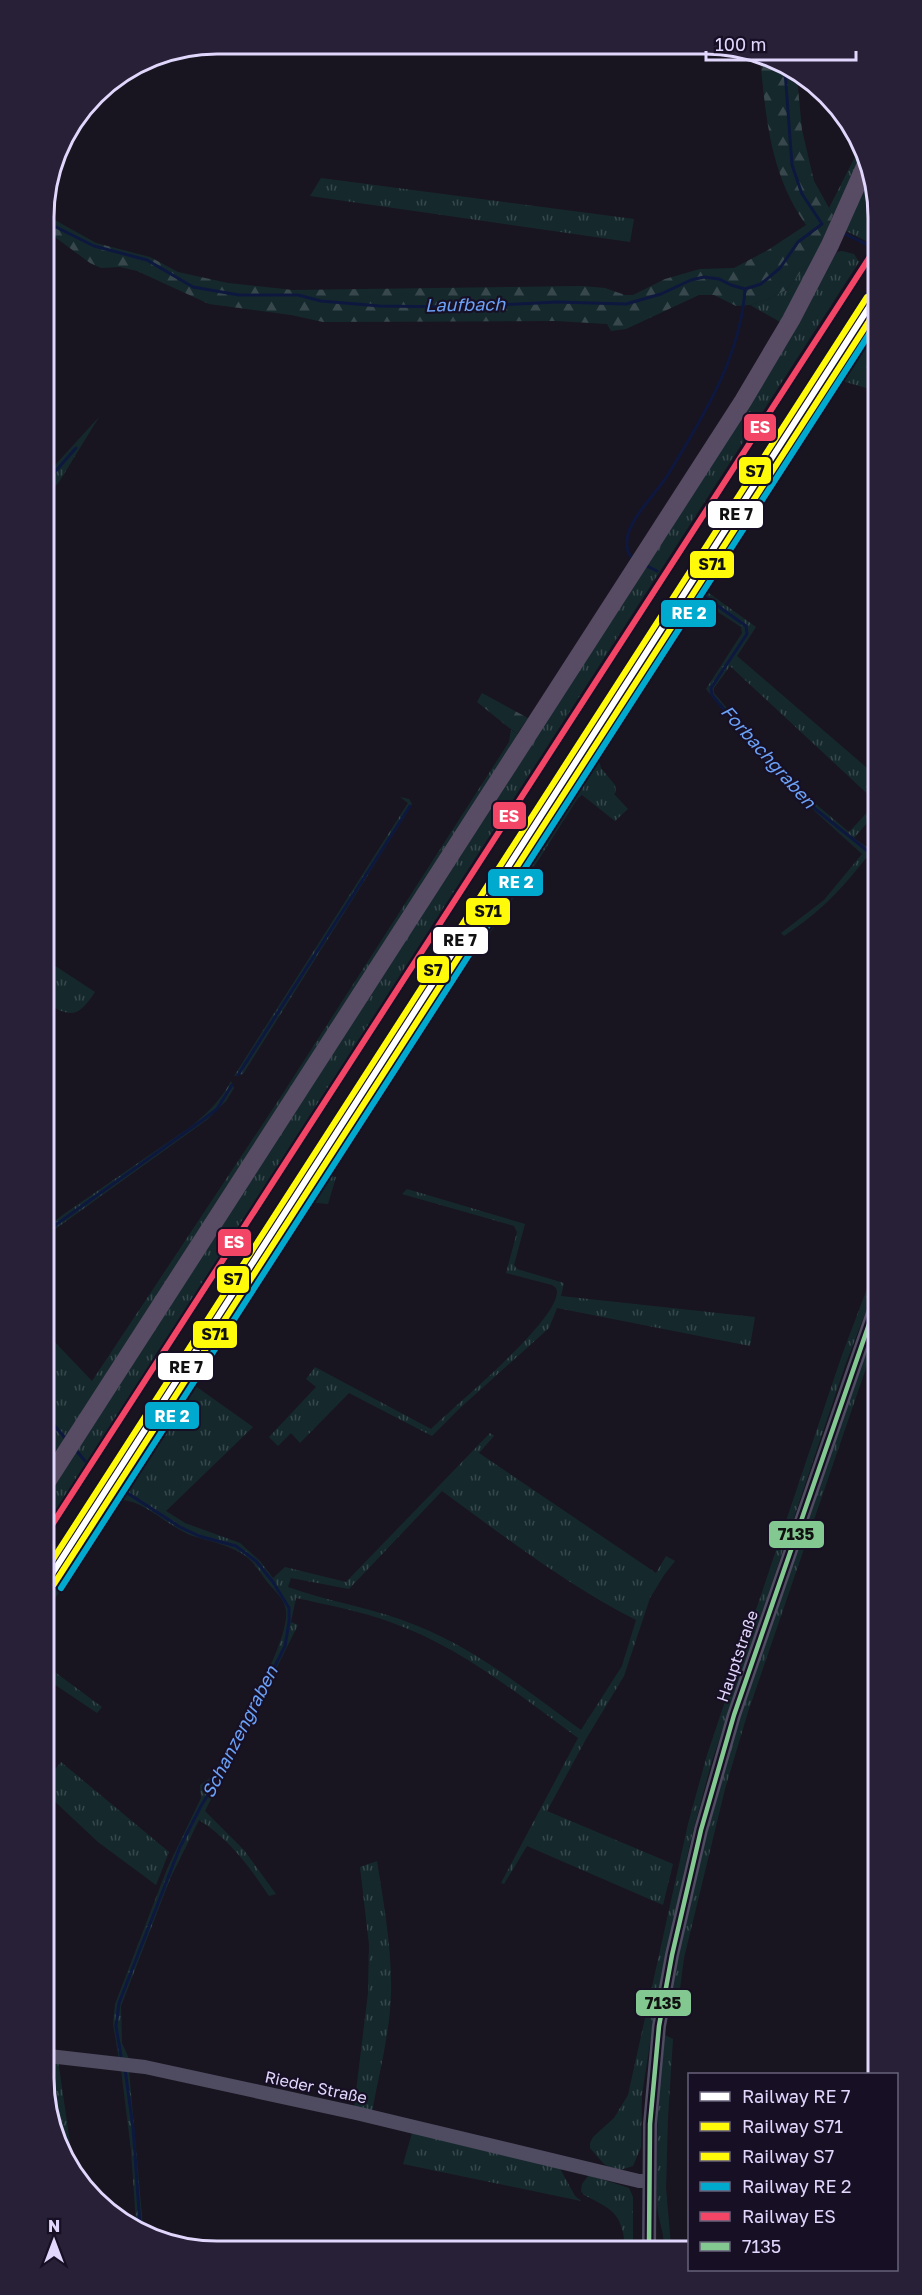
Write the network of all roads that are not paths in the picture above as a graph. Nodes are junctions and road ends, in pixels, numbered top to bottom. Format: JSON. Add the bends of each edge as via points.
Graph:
{"nodes":[{"id":1,"x":862,"y":174,"type":"edge"},
{"id":2,"x":868,"y":1326,"type":"edge"},
{"id":3,"x":54,"y":1471,"type":"edge"},
{"id":4,"x":54,"y":2057,"type":"edge"},
{"id":5,"x":649,"y":2181,"type":"junction"},
{"id":6,"x":649,"y":2241,"type":"edge"}],
"edges":[{"from":1,"to":3,"type":"main road","via":[[791,320],[743,401]]},
{"from":2,"to":5,"type":"street","name":"Hauptstraße","via":[[716,1774],[659,2026]]},
{"from":4,"to":5,"type":"street","name":"Rieder Straße","via":[[144,2067]]},
{"from":5,"to":6,"type":"street","name":"Hauptstraße"}]}
